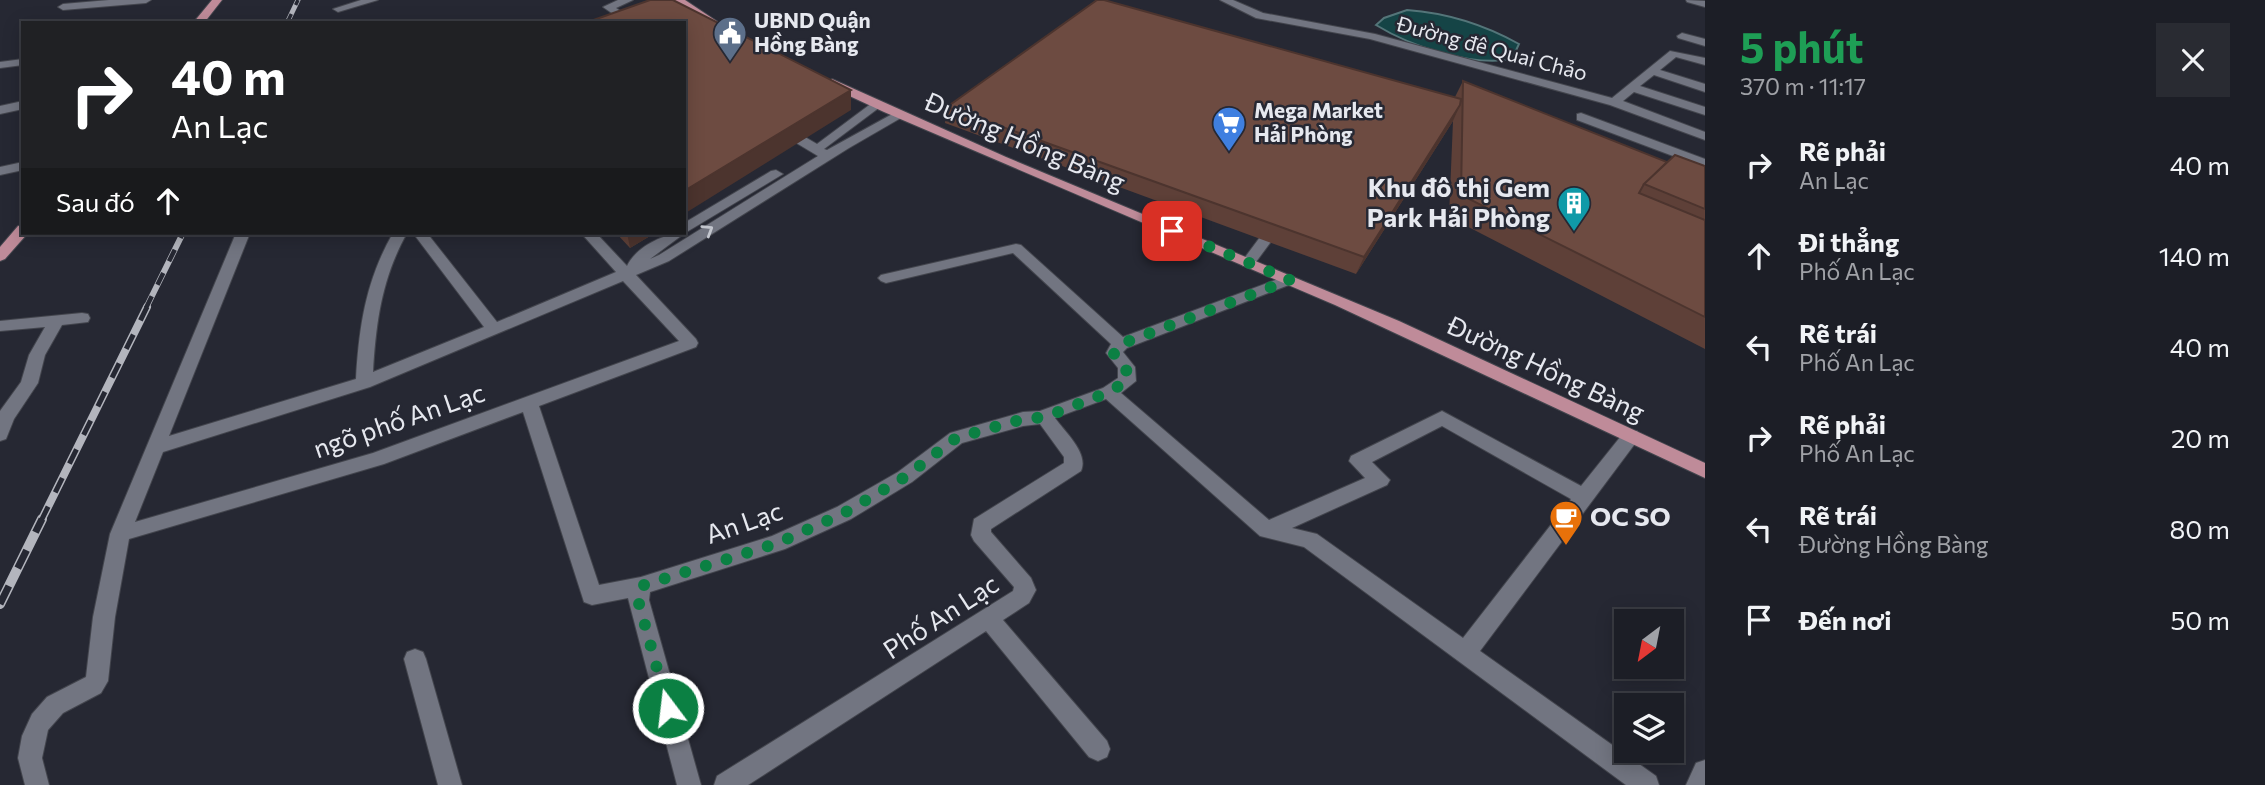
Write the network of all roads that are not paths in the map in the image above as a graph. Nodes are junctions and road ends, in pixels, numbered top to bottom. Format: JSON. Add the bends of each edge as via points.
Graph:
{"nodes":[{"id":1,"x":146,"y":0,"type":"edge"},
{"id":2,"x":217,"y":0,"type":"edge"},
{"id":3,"x":373,"y":0,"type":"edge"},
{"id":4,"x":628,"y":0,"type":"edge"},
{"id":5,"x":678,"y":0,"type":"edge"},
{"id":6,"x":1225,"y":0,"type":"edge"},
{"id":7,"x":1691,"y":0,"type":"edge"},
{"id":8,"x":1705,"y":4,"type":"edge"},
{"id":9,"x":340,"y":5,"type":"edge"},
{"id":10,"x":63,"y":7,"type":"dead end"},
{"id":11,"x":200,"y":21,"type":"edge"},
{"id":12,"x":333,"y":21,"type":"edge"},
{"id":13,"x":631,"y":21,"type":"edge"},
{"id":14,"x":726,"y":30,"type":"edge"},
{"id":15,"x":1682,"y":36,"type":"dead end"},
{"id":16,"x":1705,"y":43,"type":"edge"},
{"id":17,"x":21,"y":62,"type":"edge"},
{"id":18,"x":1705,"y":62,"type":"edge"},
{"id":19,"x":0,"y":65,"type":"edge"},
{"id":20,"x":1652,"y":71,"type":"junction"},
{"id":21,"x":814,"y":74,"type":"edge"},
{"id":22,"x":1630,"y":87,"type":"junction"},
{"id":23,"x":1705,"y":88,"type":"edge"},
{"id":24,"x":1614,"y":102,"type":"junction"},
{"id":25,"x":876,"y":104,"type":"junction"},
{"id":26,"x":21,"y":106,"type":"edge"},
{"id":27,"x":0,"y":110,"type":"edge"},
{"id":28,"x":1705,"y":111,"type":"edge"},
{"id":29,"x":900,"y":115,"type":"junction"},
{"id":30,"x":1581,"y":117,"type":"dead end"},
{"id":31,"x":770,"y":122,"type":"edge"},
{"id":32,"x":1705,"y":136,"type":"edge"},
{"id":33,"x":821,"y":153,"type":"junction"},
{"id":34,"x":21,"y":166,"type":"edge"},
{"id":35,"x":1702,"y":167,"type":"edge"},
{"id":36,"x":0,"y":171,"type":"edge"},
{"id":37,"x":1277,"y":217,"type":"edge"},
{"id":38,"x":686,"y":228,"type":"edge"},
{"id":39,"x":21,"y":231,"type":"edge"},
{"id":40,"x":242,"y":235,"type":"edge"},
{"id":41,"x":399,"y":235,"type":"edge"},
{"id":42,"x":422,"y":235,"type":"edge"},
{"id":43,"x":590,"y":235,"type":"edge"},
{"id":44,"x":675,"y":235,"type":"edge"},
{"id":45,"x":0,"y":256,"type":"edge"},
{"id":46,"x":1248,"y":262,"type":"junction"},
{"id":47,"x":626,"y":272,"type":"junction"},
{"id":48,"x":886,"y":278,"type":"dead end"},
{"id":49,"x":1290,"y":280,"type":"junction"},
{"id":50,"x":82,"y":318,"type":"dead end"},
{"id":51,"x":56,"y":322,"type":"junction"},
{"id":52,"x":0,"y":326,"type":"edge"},
{"id":53,"x":493,"y":328,"type":"junction"},
{"id":54,"x":1121,"y":344,"type":"junction"},
{"id":55,"x":364,"y":383,"type":"junction"},
{"id":56,"x":1109,"y":392,"type":"junction"},
{"id":57,"x":529,"y":403,"type":"junction"},
{"id":58,"x":1045,"y":417,"type":"junction"},
{"id":59,"x":0,"y":434,"type":"edge"},
{"id":60,"x":1631,"y":436,"type":"junction"},
{"id":61,"x":158,"y":447,"type":"junction"},
{"id":62,"x":1705,"y":471,"type":"edge"},
{"id":63,"x":1584,"y":497,"type":"junction"},
{"id":64,"x":1267,"y":530,"type":"junction"},
{"id":65,"x":120,"y":534,"type":"junction"},
{"id":66,"x":641,"y":586,"type":"junction"},
{"id":67,"x":989,"y":619,"type":"junction"},
{"id":68,"x":1465,"y":653,"type":"junction"},
{"id":69,"x":415,"y":659,"type":"dead end"},
{"id":70,"x":1098,"y":749,"type":"dead end"},
{"id":71,"x":1705,"y":772,"type":"edge"},
{"id":72,"x":37,"y":785,"type":"edge"},
{"id":73,"x":450,"y":785,"type":"edge"},
{"id":74,"x":689,"y":785,"type":"edge"},
{"id":75,"x":726,"y":785,"type":"edge"},
{"id":76,"x":1647,"y":785,"type":"edge"},
{"id":77,"x":1698,"y":785,"type":"edge"}],
"edges":[{"from":1,"to":10,"type":"street"},
{"from":2,"to":11,"type":"main road"},
{"from":3,"to":9,"type":"street"},
{"from":4,"to":13,"type":"street","via":[[608,8]]},
{"from":5,"to":14,"type":"main road"},
{"from":6,"to":24,"type":"street","name":"Đường đê Quai Chảo","via":[[1260,16],[1371,36]]},
{"from":7,"to":8,"type":"street"},
{"from":9,"to":12,"type":"street"},
{"from":15,"to":16,"type":"street"},
{"from":17,"to":19,"type":"street"},
{"from":18,"to":20,"type":"street","via":[[1674,53]]},
{"from":20,"to":22,"type":"street"},
{"from":20,"to":23,"type":"street"},
{"from":21,"to":25,"type":"main road","name":"Đường Hồng Bàng"},
{"from":22,"to":24,"type":"street"},
{"from":22,"to":28,"type":"street"},
{"from":24,"to":32,"type":"street","name":"Đường đê Quai Chảo"},
{"from":25,"to":29,"type":"main road","name":"Đường Hồng Bàng"},
{"from":25,"to":33,"type":"street"},
{"from":26,"to":27,"type":"street"},
{"from":29,"to":33,"type":"street"},
{"from":29,"to":46,"type":"main road","name":"Đường Hồng Bàng"},
{"from":30,"to":35,"type":"street"},
{"from":31,"to":33,"type":"street"},
{"from":33,"to":38,"type":"street"},
{"from":47,"to":33,"type":"street","one_way":true,"via":[[664,258]]},
{"from":34,"to":36,"type":"street"},
{"from":37,"to":46,"type":"street"},
{"from":39,"to":45,"type":"main road"},
{"from":40,"to":61,"type":"street"},
{"from":41,"to":55,"type":"street","via":[[384,259],[369,307]]},
{"from":42,"to":53,"type":"street"},
{"from":43,"to":47,"type":"street"},
{"from":44,"to":47,"type":"street"},
{"from":46,"to":49,"type":"main road","name":"Đường Hồng Bàng"},
{"from":47,"to":53,"type":"street"},
{"from":47,"to":57,"type":"street","name":"ngõ phố An Lạc","via":[[690,344]]},
{"from":48,"to":54,"type":"street","via":[[1016,248]]},
{"from":49,"to":54,"type":"street"},
{"from":49,"to":60,"type":"main road","name":"Đường Hồng Bàng"},
{"from":50,"to":51,"type":"street"},
{"from":51,"to":52,"type":"street"},
{"from":51,"to":59,"type":"street"},
{"from":53,"to":55,"type":"street"},
{"from":54,"to":56,"type":"street","via":[[1114,354],[1126,366],[1127,381]]},
{"from":55,"to":61,"type":"street"},
{"from":56,"to":58,"type":"street"},
{"from":56,"to":64,"type":"street"},
{"from":57,"to":65,"type":"street","name":"ngõ phố An Lạc","via":[[377,460]]},
{"from":57,"to":66,"type":"street","name":"An Lạc","via":[[592,596]]},
{"from":58,"to":66,"type":"street","name":"An Lạc","via":[[956,438],[905,477],[844,513],[778,543]]},
{"from":58,"to":67,"type":"street","name":"Phố An Lạc","via":[[1073,456],[1074,466],[981,525],[981,535],[1025,590]]},
{"from":60,"to":62,"type":"main road","name":"Đường Hồng Bàng"},
{"from":60,"to":63,"type":"street"},
{"from":61,"to":65,"type":"street"},
{"from":63,"to":64,"type":"street","via":[[1442,418],[1358,461],[1380,480]]},
{"from":63,"to":68,"type":"street"},
{"from":64,"to":68,"type":"street","via":[[1310,540]]},
{"from":65,"to":72,"type":"street","via":[[97,681],[43,716],[30,760]]},
{"from":66,"to":74,"type":"street","via":[[638,600]]},
{"from":67,"to":70,"type":"street"},
{"from":67,"to":75,"type":"street","name":"Phố An Lạc"},
{"from":68,"to":76,"type":"street"},
{"from":69,"to":73,"type":"street"},
{"from":71,"to":77,"type":"street"}]}
